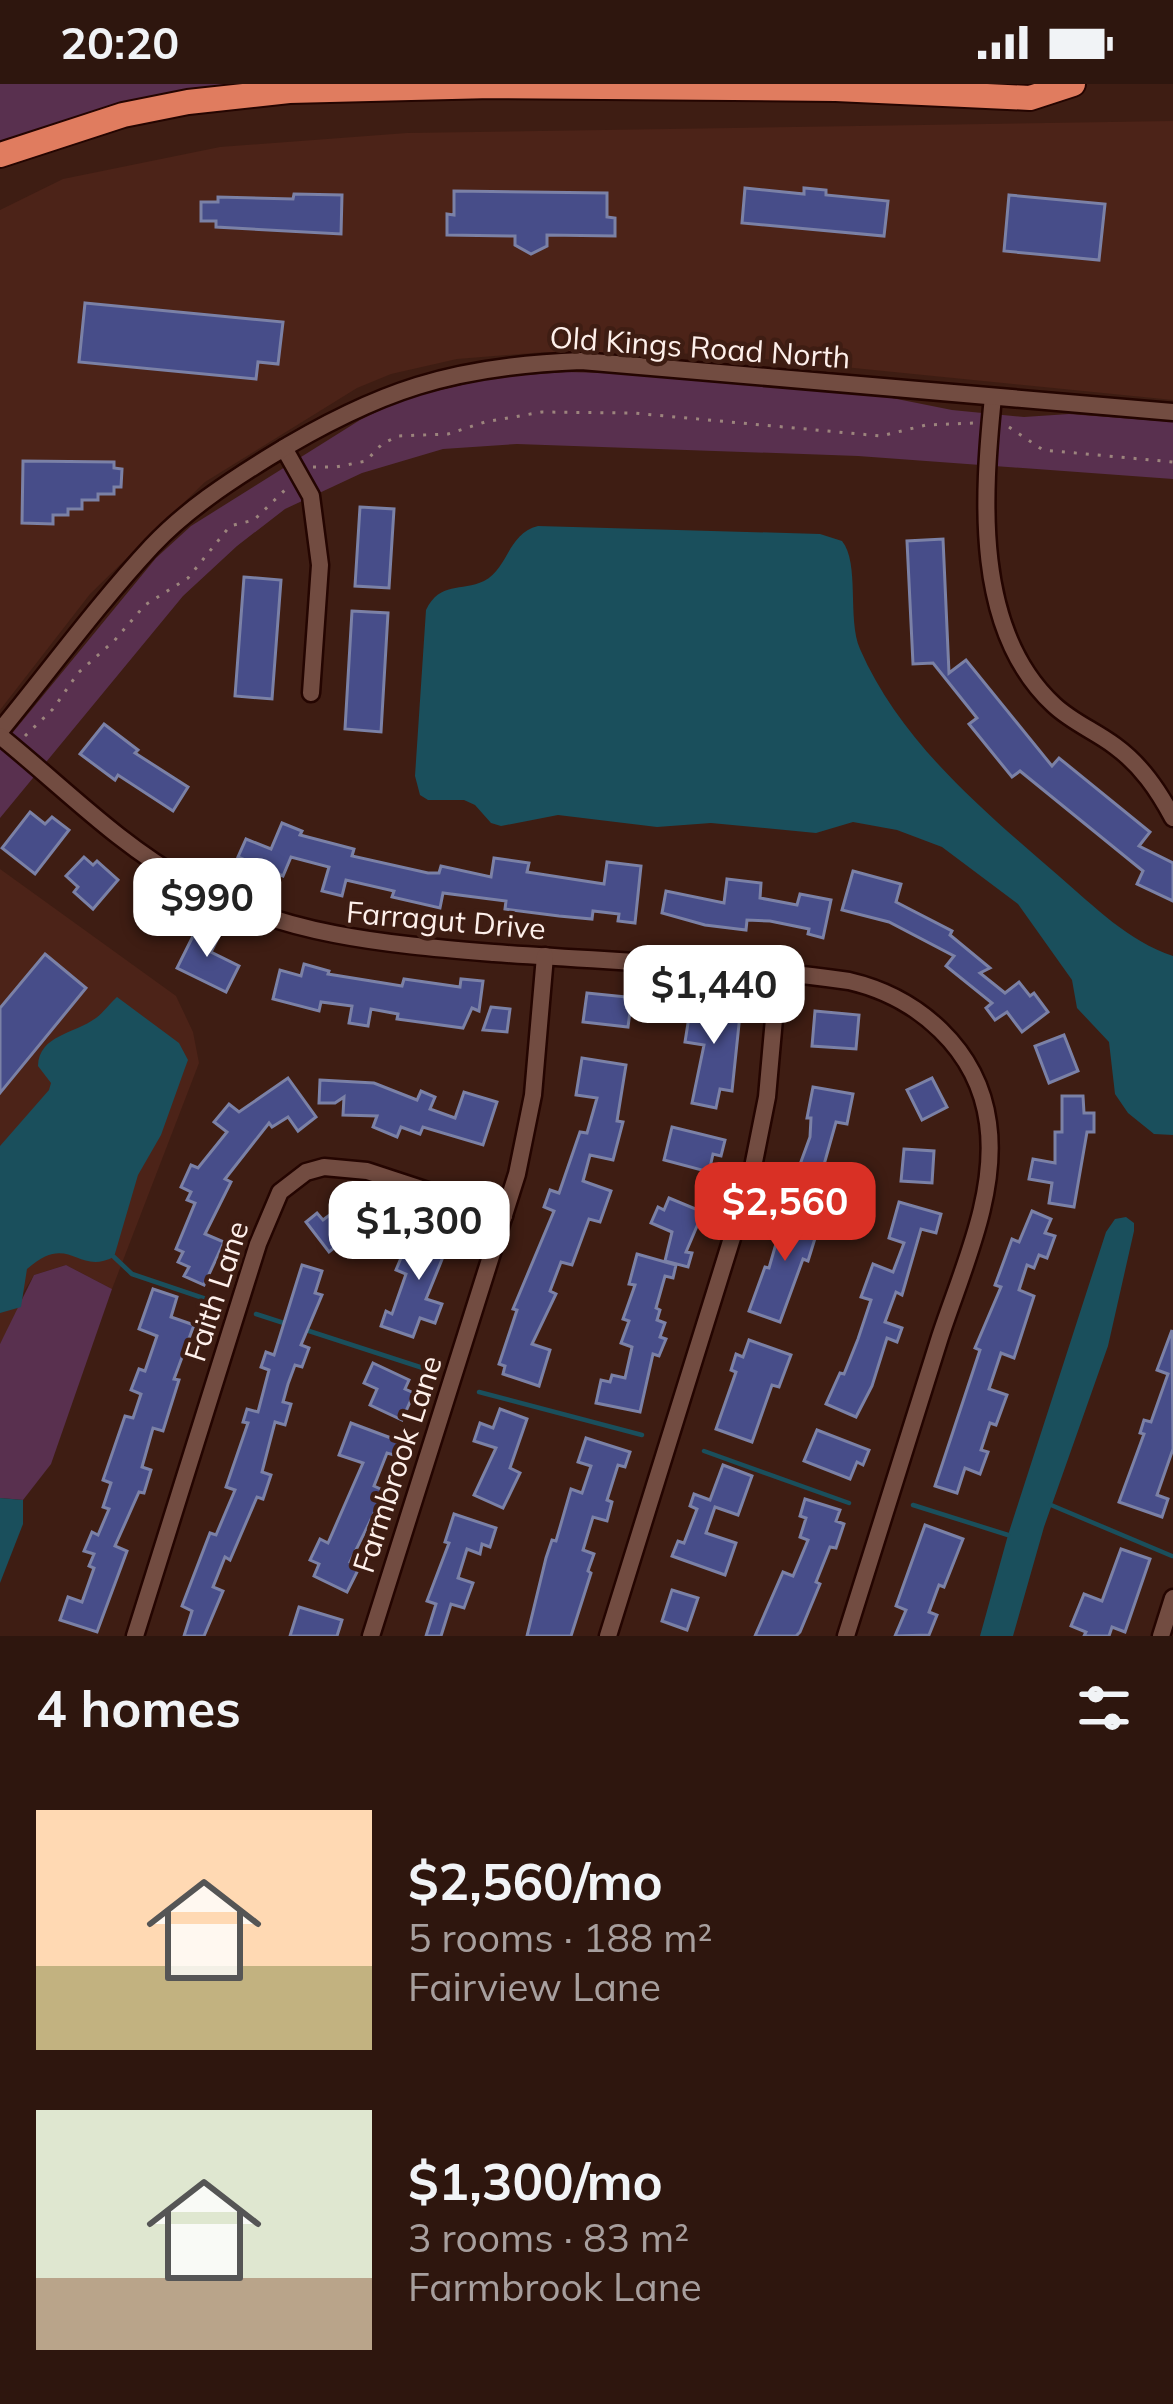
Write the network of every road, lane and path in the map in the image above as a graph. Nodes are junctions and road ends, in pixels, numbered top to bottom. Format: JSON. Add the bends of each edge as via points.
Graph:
{"nodes":[{"id":1,"x":1073,"y":84,"type":"edge"},
{"id":2,"x":0,"y":155,"type":"edge"},
{"id":3,"x":993,"y":397,"type":"junction"},
{"id":4,"x":1173,"y":412,"type":"edge"},
{"id":5,"x":975,"y":423,"type":"dead end"},
{"id":6,"x":1009,"y":426,"type":"dead end"},
{"id":7,"x":284,"y":448,"type":"junction"},
{"id":8,"x":1173,"y":462,"type":"edge"},
{"id":9,"x":314,"y":466,"type":"dead end"},
{"id":10,"x":288,"y":487,"type":"dead end"},
{"id":11,"x":311,"y":693,"type":"dead end"},
{"id":12,"x":0,"y":734,"type":"edge"},
{"id":13,"x":25,"y":736,"type":"dead end"},
{"id":14,"x":1173,"y":818,"type":"edge"},
{"id":15,"x":544,"y":956,"type":"junction"},
{"id":16,"x":778,"y":974,"type":"junction"},
{"id":17,"x":504,"y":1216,"type":"junction"},
{"id":18,"x":1173,"y":1598,"type":"edge"},
{"id":19,"x":135,"y":1636,"type":"edge"},
{"id":20,"x":371,"y":1636,"type":"edge"},
{"id":21,"x":608,"y":1636,"type":"edge"},
{"id":22,"x":846,"y":1636,"type":"edge"},
{"id":23,"x":1161,"y":1636,"type":"edge"}],
"edges":[{"from":1,"to":2,"type":"highway","via":[[1030,98],[836,89],[289,91],[123,115]]},
{"from":3,"to":4,"type":"street","name":"Old Kings Road North"},
{"from":3,"to":7,"type":"street","name":"Old Kings Road North","via":[[536,363],[398,390]]},
{"from":3,"to":14,"type":"street","via":[[987,534],[1013,645],[1043,694],[1135,763]]},
{"from":5,"to":9,"type":"path","via":[[881,436],[542,412],[390,438],[366,461]]},
{"from":6,"to":8,"type":"path","via":[[1043,450]]},
{"from":7,"to":11,"type":"street","via":[[310,492],[320,565]]},
{"from":7,"to":12,"type":"street","name":"Old Kings Road North","via":[[163,535]]},
{"from":10,"to":13,"type":"path","via":[[254,520],[230,526],[188,578],[145,605]]},
{"from":12,"to":15,"type":"street","name":"Farragut Drive","via":[[148,857],[259,916],[373,943]]},
{"from":15,"to":16,"type":"street","name":"Farragut Drive"},
{"from":15,"to":17,"type":"street","name":"Farmbrook Lane","via":[[532,1096]]},
{"from":16,"to":21,"type":"street","via":[[754,1164]]},
{"from":16,"to":22,"type":"street","name":"Farragut Drive","via":[[862,984],[914,1006],[967,1065],[989,1136],[980,1209]]},
{"from":17,"to":19,"type":"street","name":"Faith Lane","via":[[342,1166],[306,1172],[280,1192]]},
{"from":17,"to":20,"type":"street","name":"Farmbrook Lane"},
{"from":18,"to":23,"type":"street"}]}
